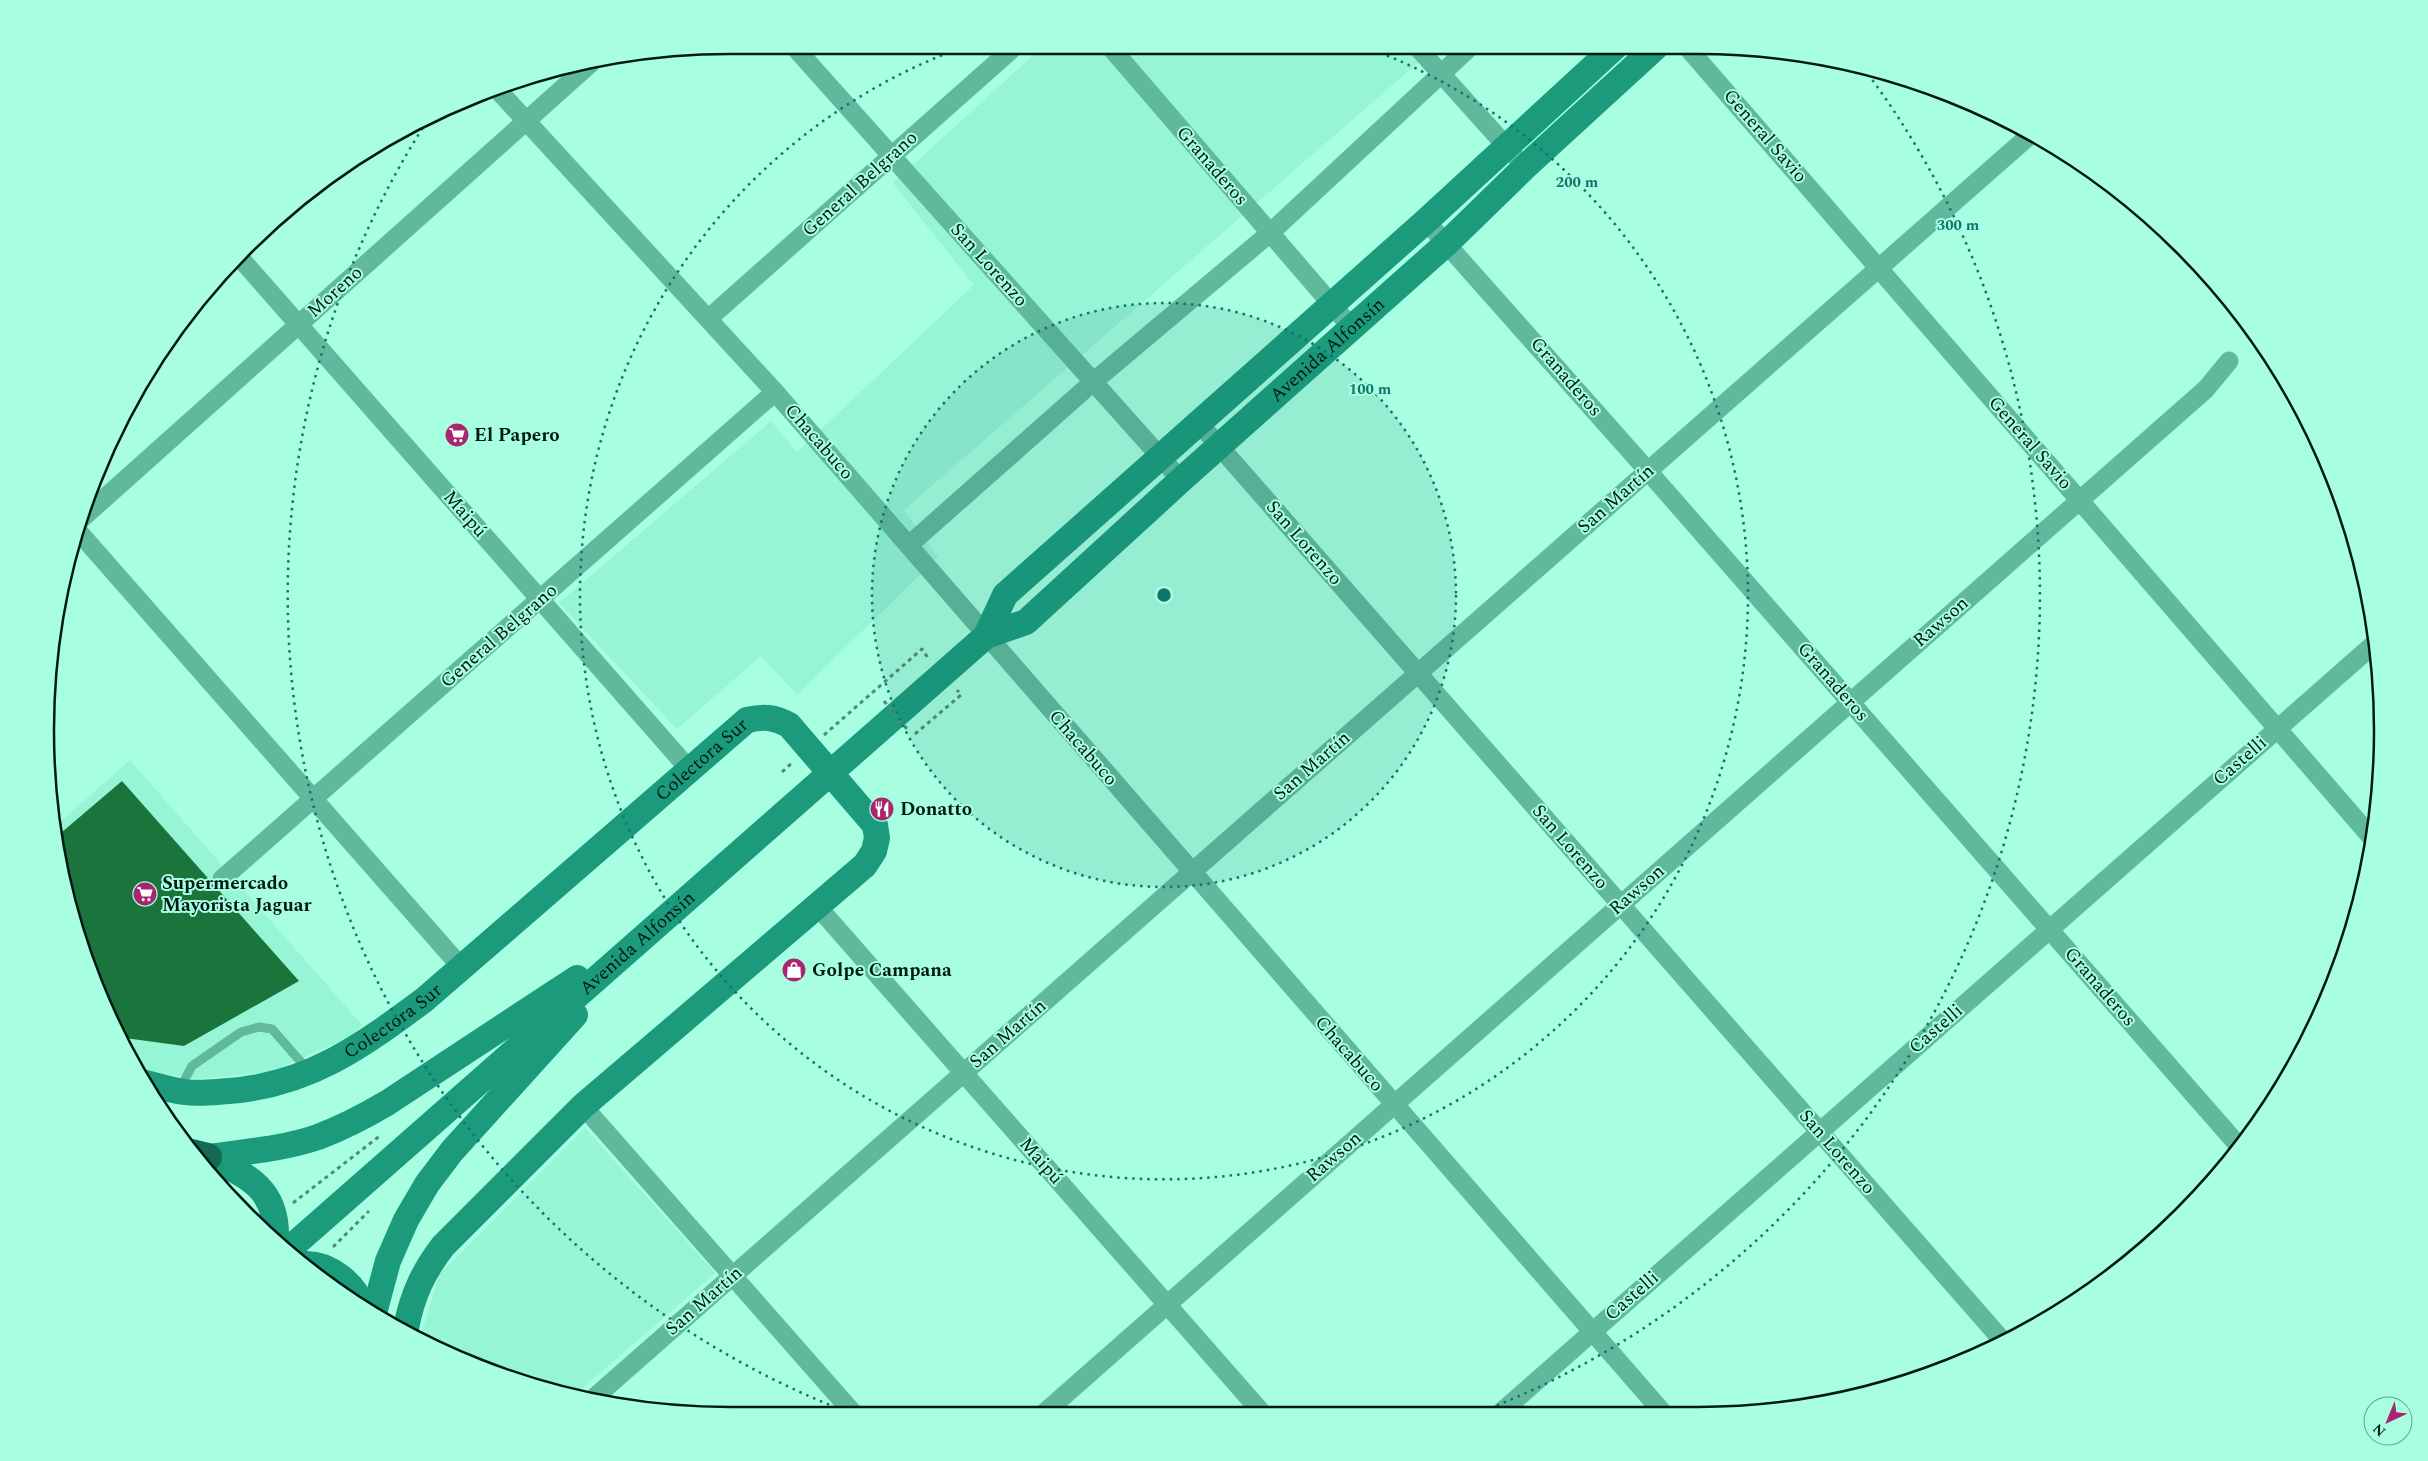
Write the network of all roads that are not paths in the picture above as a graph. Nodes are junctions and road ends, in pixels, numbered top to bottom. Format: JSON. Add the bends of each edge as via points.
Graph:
{"nodes":[{"id":1,"x":801,"y":54,"type":"edge"},
{"id":2,"x":1006,"y":54,"type":"edge"},
{"id":3,"x":1116,"y":54,"type":"edge"},
{"id":4,"x":1423,"y":54,"type":"edge"},
{"id":5,"x":1462,"y":54,"type":"edge"},
{"id":6,"x":1607,"y":54,"type":"edge"},
{"id":7,"x":1648,"y":54,"type":"edge"},
{"id":8,"x":1694,"y":54,"type":"edge"},
{"id":9,"x":582,"y":71,"type":"edge"},
{"id":10,"x":1440,"y":74,"type":"junction"},
{"id":11,"x":502,"y":94,"type":"edge"},
{"id":12,"x":526,"y":121,"type":"junction"},
{"id":13,"x":2026,"y":139,"type":"edge"},
{"id":14,"x":1505,"y":146,"type":"junction"},
{"id":15,"x":892,"y":157,"type":"junction"},
{"id":16,"x":1525,"y":167,"type":"junction"},
{"id":17,"x":1426,"y":220,"type":"junction"},
{"id":18,"x":1270,"y":233,"type":"junction"},
{"id":19,"x":1447,"y":243,"type":"junction"},
{"id":20,"x":243,"y":261,"type":"edge"},
{"id":21,"x":1879,"y":268,"type":"junction"},
{"id":22,"x":1332,"y":304,"type":"junction"},
{"id":23,"x":708,"y":319,"type":"junction"},
{"id":24,"x":298,"y":325,"type":"junction"},
{"id":25,"x":1352,"y":328,"type":"junction"},
{"id":26,"x":2229,"y":361,"type":"dead end"},
{"id":27,"x":1093,"y":382,"type":"junction"},
{"id":28,"x":775,"y":392,"type":"junction"},
{"id":29,"x":1198,"y":422,"type":"junction"},
{"id":30,"x":1220,"y":447,"type":"junction"},
{"id":31,"x":1160,"y":456,"type":"junction"},
{"id":32,"x":1648,"y":471,"type":"junction"},
{"id":33,"x":1181,"y":480,"type":"junction"},
{"id":34,"x":2080,"y":500,"type":"junction"},
{"id":35,"x":91,"y":510,"type":"edge"},
{"id":36,"x":83,"y":537,"type":"edge"},
{"id":37,"x":909,"y":545,"type":"junction"},
{"id":38,"x":540,"y":600,"type":"junction"},
{"id":39,"x":986,"y":636,"type":"junction"},
{"id":40,"x":2369,"y":649,"type":"edge"},
{"id":41,"x":1418,"y":673,"type":"junction"},
{"id":42,"x":1850,"y":702,"type":"junction"},
{"id":43,"x":2277,"y":728,"type":"junction"},
{"id":44,"x":689,"y":769,"type":"junction"},
{"id":45,"x":830,"y":771,"type":"junction"},
{"id":46,"x":313,"y":799,"type":"junction"},
{"id":47,"x":2366,"y":831,"type":"edge"},
{"id":48,"x":1191,"y":873,"type":"junction"},
{"id":49,"x":222,"y":879,"type":"dead end"},
{"id":50,"x":1621,"y":904,"type":"junction"},
{"id":51,"x":818,"y":907,"type":"junction"},
{"id":52,"x":652,"y":928,"type":"junction"},
{"id":53,"x":2049,"y":929,"type":"junction"},
{"id":54,"x":462,"y":968,"type":"junction"},
{"id":55,"x":310,"y":1072,"type":"junction"},
{"id":56,"x":964,"y":1073,"type":"junction"},
{"id":57,"x":154,"y":1085,"type":"edge"},
{"id":58,"x":184,"y":1092,"type":"junction"},
{"id":59,"x":1394,"y":1104,"type":"junction"},
{"id":60,"x":583,"y":1106,"type":"junction"},
{"id":61,"x":1820,"y":1131,"type":"junction"},
{"id":62,"x":2235,"y":1141,"type":"edge"},
{"id":63,"x":204,"y":1155,"type":"edge"},
{"id":64,"x":207,"y":1158,"type":"edge"},
{"id":65,"x":276,"y":1232,"type":"edge"},
{"id":66,"x":293,"y":1246,"type":"edge"},
{"id":67,"x":317,"y":1265,"type":"edge"},
{"id":68,"x":733,"y":1276,"type":"junction"},
{"id":69,"x":352,"y":1291,"type":"edge"},
{"id":70,"x":1167,"y":1304,"type":"junction"},
{"id":71,"x":376,"y":1306,"type":"edge"},
{"id":72,"x":407,"y":1325,"type":"edge"},
{"id":73,"x":1592,"y":1331,"type":"junction"},
{"id":74,"x":1999,"y":1336,"type":"edge"},
{"id":75,"x":597,"y":1394,"type":"edge"},
{"id":76,"x":849,"y":1407,"type":"edge"},
{"id":77,"x":1050,"y":1407,"type":"edge"},
{"id":78,"x":1258,"y":1407,"type":"edge"},
{"id":79,"x":1506,"y":1407,"type":"edge"},
{"id":80,"x":1659,"y":1407,"type":"edge"}],
"edges":[{"from":1,"to":15,"type":"street","name":"San Lorenzo"},
{"from":2,"to":15,"type":"street","name":"General Belgrano"},
{"from":3,"to":18,"type":"street","name":"Granaderos"},
{"from":4,"to":10,"type":"street"},
{"from":5,"to":10,"type":"street"},
{"from":6,"to":14,"type":"main road","name":"Avenida Alfonsín"},
{"from":7,"to":16,"type":"main road","name":"Avenida Alfonsín"},
{"from":8,"to":21,"type":"street","name":"General Savio"},
{"from":9,"to":12,"type":"street","name":"Moreno"},
{"from":10,"to":14,"type":"street"},
{"from":10,"to":18,"type":"street"},
{"from":11,"to":12,"type":"street","name":"Chacabuco"},
{"from":12,"to":23,"type":"street","name":"Chacabuco"},
{"from":12,"to":24,"type":"street","name":"Moreno"},
{"from":13,"to":21,"type":"street","name":"San Martín"},
{"from":14,"to":16,"type":"street"},
{"from":14,"to":17,"type":"main road","name":"Avenida Alfonsín"},
{"from":15,"to":23,"type":"street","name":"General Belgrano"},
{"from":15,"to":27,"type":"street","name":"San Lorenzo"},
{"from":16,"to":19,"type":"main road","name":"Avenida Alfonsín"},
{"from":17,"to":19,"type":"street","name":"Granaderos"},
{"from":17,"to":22,"type":"main road","name":"Avenida Alfonsín"},
{"from":18,"to":22,"type":"street","name":"Granaderos"},
{"from":18,"to":27,"type":"street"},
{"from":19,"to":25,"type":"main road","name":"Avenida Alfonsín"},
{"from":19,"to":32,"type":"street","name":"Granaderos"},
{"from":20,"to":24,"type":"street","name":"Maipú"},
{"from":21,"to":32,"type":"street","name":"San Martín"},
{"from":21,"to":34,"type":"street","name":"General Savio"},
{"from":22,"to":25,"type":"street","name":"Granaderos"},
{"from":22,"to":29,"type":"main road","name":"Avenida Alfonsín"},
{"from":23,"to":28,"type":"street","name":"Chacabuco"},
{"from":24,"to":35,"type":"street","name":"Moreno"},
{"from":24,"to":38,"type":"street","name":"Maipú"},
{"from":25,"to":30,"type":"main road","name":"Avenida Alfonsín"},
{"from":26,"to":34,"type":"street","name":"Rawson","via":[[2206,389]]},
{"from":27,"to":31,"type":"street","name":"San Lorenzo"},
{"from":27,"to":37,"type":"street"},
{"from":28,"to":37,"type":"street","name":"Chacabuco"},
{"from":28,"to":38,"type":"street","name":"General Belgrano"},
{"from":29,"to":30,"type":"street","name":"San Lorenzo"},
{"from":29,"to":31,"type":"main road","name":"Avenida Alfonsín"},
{"from":30,"to":33,"type":"main road","name":"Avenida Alfonsín"},
{"from":30,"to":41,"type":"street","name":"San Lorenzo"},
{"from":31,"to":33,"type":"street","name":"San Lorenzo"},
{"from":31,"to":39,"type":"main road","name":"Avenida Alfonsín","via":[[1005,595]]},
{"from":32,"to":41,"type":"street","name":"San Martín"},
{"from":32,"to":42,"type":"street","name":"Granaderos"},
{"from":33,"to":39,"type":"main road","name":"Avenida Alfonsín","via":[[1026,622]]},
{"from":34,"to":42,"type":"street","name":"Rawson"},
{"from":34,"to":43,"type":"street","name":"General Savio"},
{"from":36,"to":46,"type":"street"},
{"from":37,"to":39,"type":"street","name":"Chacabuco"},
{"from":38,"to":44,"type":"street","name":"Maipú"},
{"from":38,"to":46,"type":"street","name":"General Belgrano"},
{"from":39,"to":45,"type":"main road","name":"Avenida Alfonsín"},
{"from":39,"to":48,"type":"street","name":"Chacabuco"},
{"from":40,"to":43,"type":"street","name":"Castelli"},
{"from":41,"to":48,"type":"street","name":"San Martín"},
{"from":41,"to":50,"type":"street","name":"San Lorenzo"},
{"from":42,"to":50,"type":"street","name":"Rawson"},
{"from":42,"to":53,"type":"street","name":"Granaderos"},
{"from":43,"to":47,"type":"street","name":"General Savio"},
{"from":43,"to":53,"type":"street","name":"Castelli"},
{"from":44,"to":45,"type":"main road","name":"Colectora Sur","via":[[747,720],[761,716],[776,718],[789,725]]},
{"from":44,"to":54,"type":"main road","name":"Colectora Sur"},
{"from":45,"to":51,"type":"main road","name":"Colectora Sur","via":[[875,825],[877,838],[866,865]]},
{"from":45,"to":52,"type":"main road","name":"Avenida Alfonsín"},
{"from":46,"to":49,"type":"street","name":"General Belgrano"},
{"from":46,"to":54,"type":"street"},
{"from":48,"to":56,"type":"street","name":"San Martín"},
{"from":48,"to":59,"type":"street","name":"Chacabuco"},
{"from":50,"to":59,"type":"street","name":"Rawson"},
{"from":50,"to":61,"type":"street","name":"San Lorenzo"},
{"from":51,"to":56,"type":"street","name":"Maipú"},
{"from":51,"to":60,"type":"main road","name":"Colectora Sur"},
{"from":52,"to":63,"type":"main road","via":[[359,1119],[317,1137],[274,1148]]},
{"from":52,"to":66,"type":"main road","name":"Avenida Alfonsín"},
{"from":52,"to":71,"type":"main road","via":[[452,1151],[427,1184],[388,1261]]},
{"from":53,"to":61,"type":"street","name":"Castelli"},
{"from":53,"to":62,"type":"street","name":"Granaderos"},
{"from":54,"to":55,"type":"main road","name":"Colectora Sur","via":[[370,1040]]},
{"from":55,"to":58,"type":"main road","name":"Colectora Sur","via":[[277,1085],[247,1090]]},
{"from":55,"to":58,"type":"lane","via":[[272,1029],[259,1026],[241,1032],[192,1066],[185,1079]]},
{"from":56,"to":68,"type":"street","name":"San Martín"},
{"from":56,"to":70,"type":"street","name":"Maipú"},
{"from":57,"to":58,"type":"main road","name":"Colectora Sur"},
{"from":59,"to":70,"type":"street","name":"Rawson"},
{"from":59,"to":73,"type":"street","name":"Chacabuco"},
{"from":60,"to":68,"type":"street"},
{"from":60,"to":72,"type":"main road","name":"Colectora Sur","via":[[427,1266],[417,1286]]},
{"from":61,"to":73,"type":"street","name":"Castelli"},
{"from":61,"to":74,"type":"street","name":"San Lorenzo"},
{"from":64,"to":65,"type":"main road","via":[[241,1172],[256,1185],[270,1203]]},
{"from":67,"to":69,"type":"main road","via":[[336,1274]]},
{"from":68,"to":75,"type":"street","name":"San Martín"},
{"from":68,"to":76,"type":"street"},
{"from":70,"to":77,"type":"street","name":"Rawson"},
{"from":70,"to":78,"type":"street","name":"Maipú"},
{"from":73,"to":79,"type":"street","name":"Castelli"},
{"from":73,"to":80,"type":"street","name":"Chacabuco"}]}
